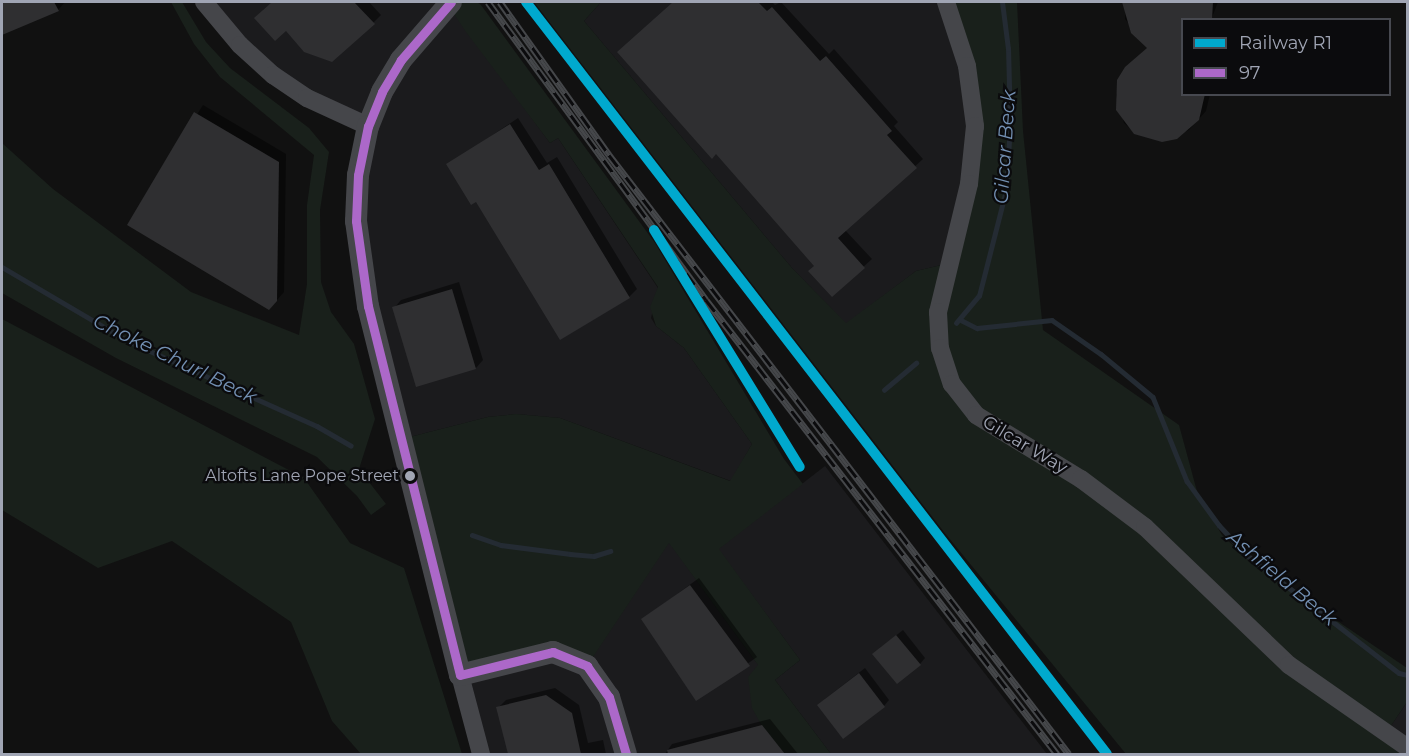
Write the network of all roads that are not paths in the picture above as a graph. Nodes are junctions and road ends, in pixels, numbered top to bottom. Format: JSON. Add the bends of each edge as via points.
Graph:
{"nodes":[{"id":1,"x":204,"y":2,"type":"edge"},
{"id":2,"x":451,"y":2,"type":"edge"},
{"id":3,"x":946,"y":2,"type":"edge"},
{"id":4,"x":368,"y":126,"type":"junction"},
{"id":5,"x":460,"y":675,"type":"junction"},
{"id":6,"x":1407,"y":748,"type":"edge"},
{"id":7,"x":481,"y":754,"type":"edge"},
{"id":8,"x":626,"y":754,"type":"edge"}],
"edges":[{"from":1,"to":4,"type":"street","via":[[240,45],[273,75],[307,98]]},
{"from":2,"to":4,"type":"street","via":[[401,60]]},
{"from":3,"to":6,"type":"street","name":"Gilcar Way","via":[[967,66],[975,126],[969,184],[938,312],[940,348],[952,384],[976,415],[1082,479],[1144,527],[1289,665]]},
{"from":4,"to":5,"type":"street","via":[[358,175],[356,221],[368,306]]},
{"from":5,"to":7,"type":"street"},
{"from":5,"to":8,"type":"street","via":[[553,652],[587,666],[609,697]]}]}
